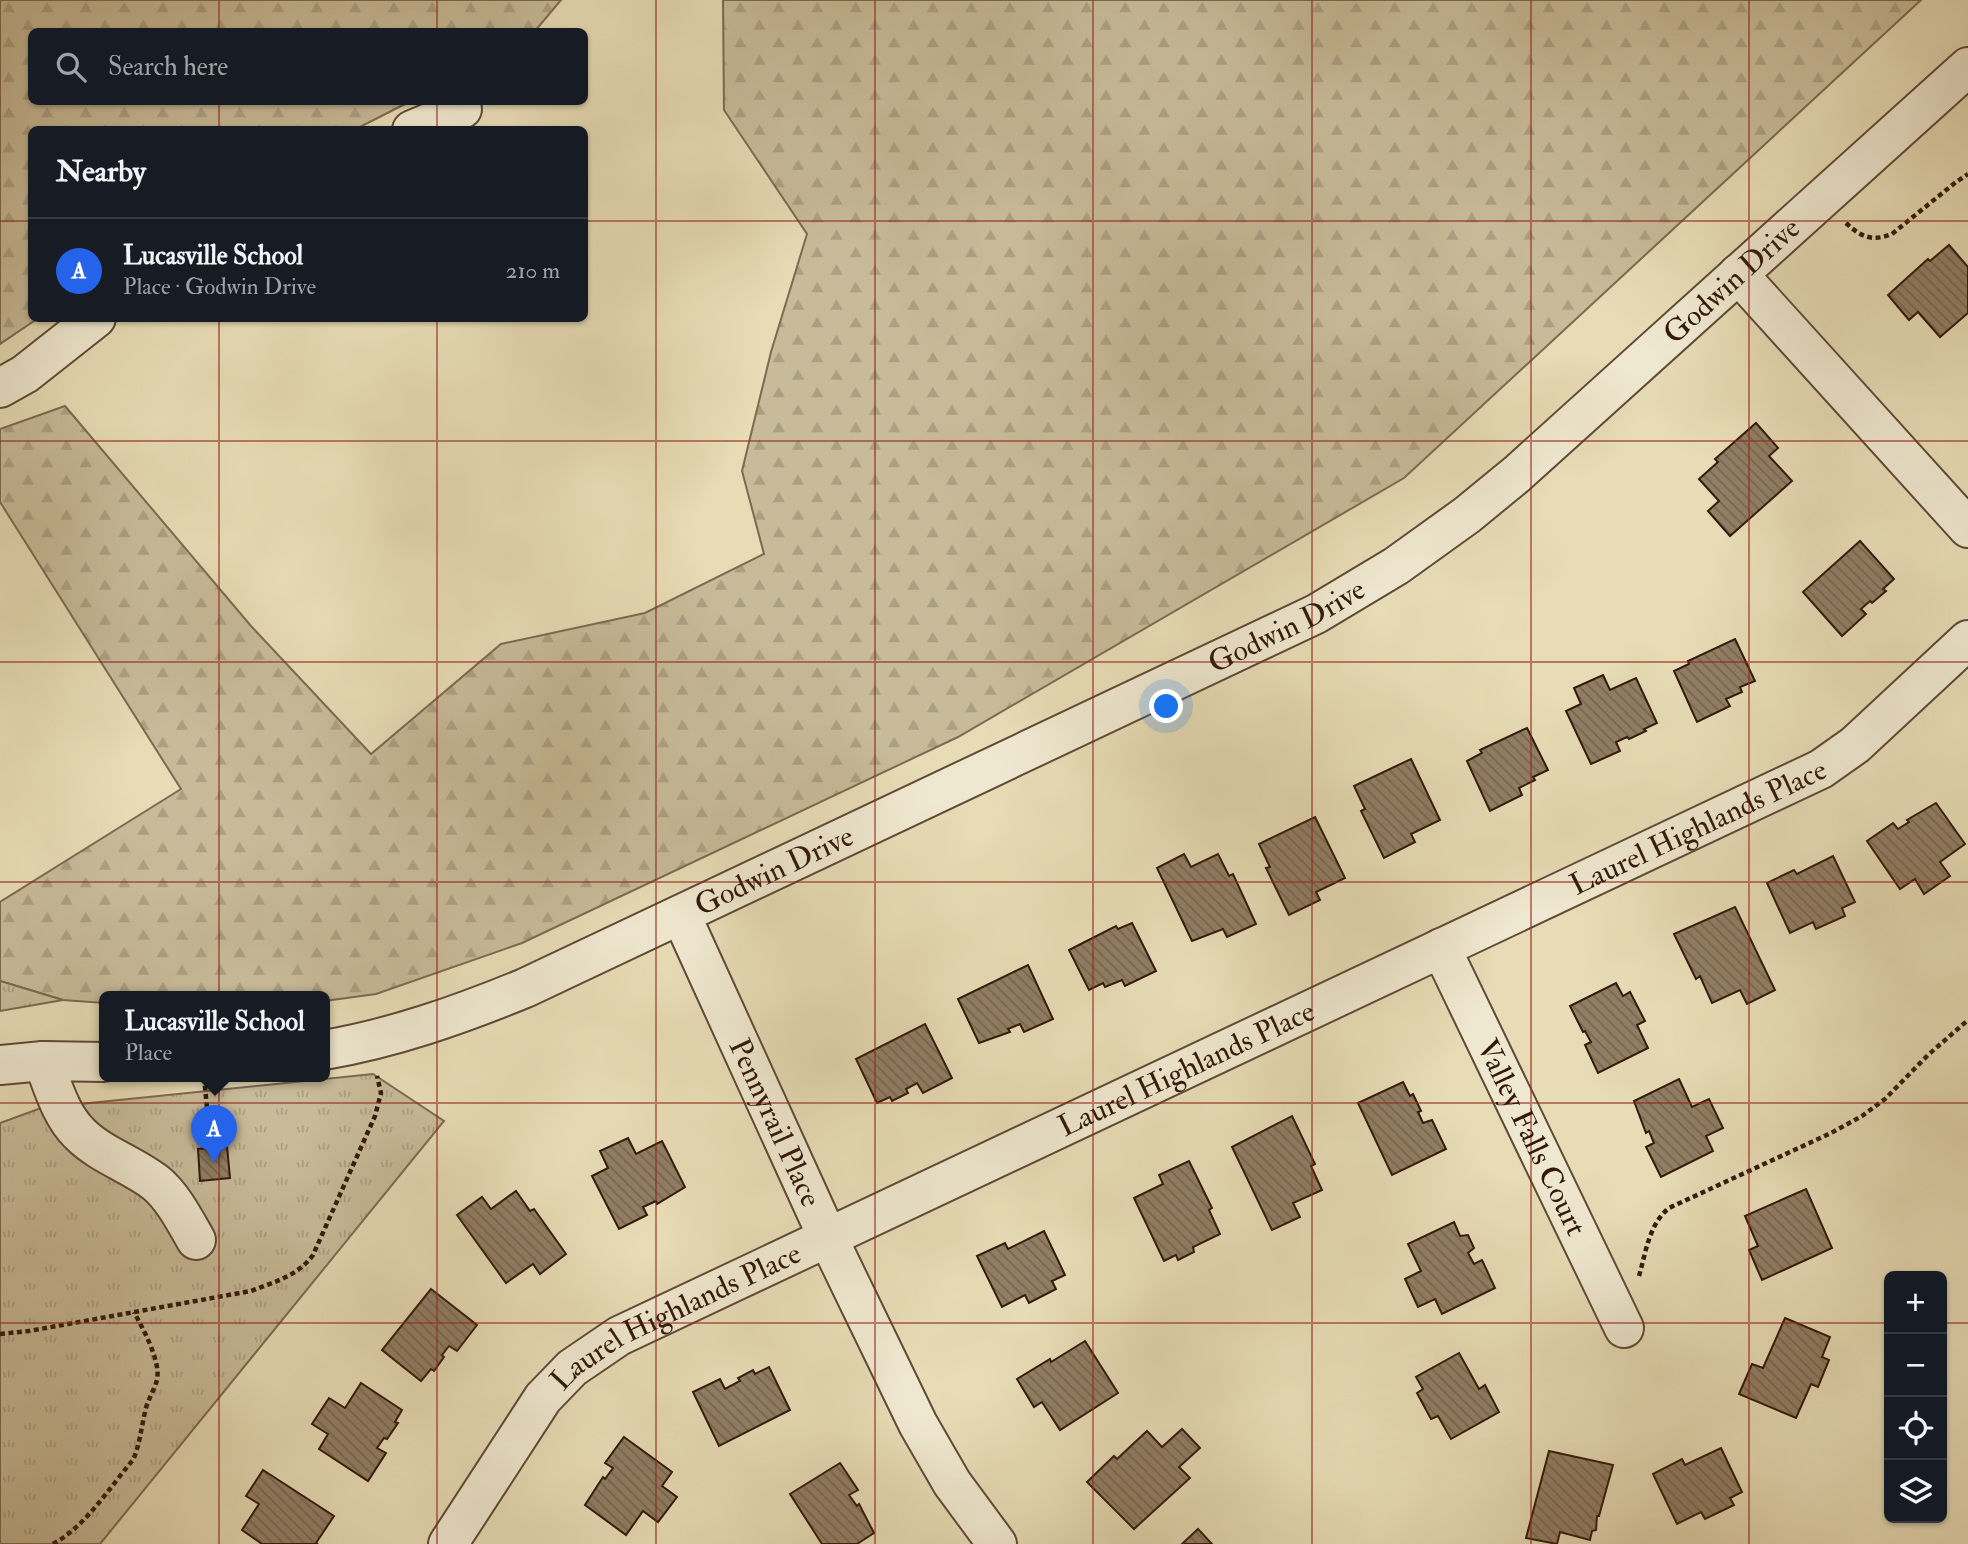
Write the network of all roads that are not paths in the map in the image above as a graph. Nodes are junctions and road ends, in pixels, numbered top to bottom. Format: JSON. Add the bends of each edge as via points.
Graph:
{"nodes":[{"id":1,"x":1968,"y":67,"type":"edge"},
{"id":2,"x":462,"y":109,"type":"dead end"},
{"id":3,"x":422,"y":126,"type":"edge"},
{"id":4,"x":1738,"y":274,"type":"junction"},
{"id":5,"x":91,"y":322,"type":"edge"},
{"id":6,"x":0,"y":388,"type":"edge"},
{"id":7,"x":1968,"y":528,"type":"edge"},
{"id":8,"x":1968,"y":640,"type":"edge"},
{"id":9,"x":681,"y":915,"type":"junction"},
{"id":10,"x":1441,"y":948,"type":"junction"},
{"id":11,"x":330,"y":1049,"type":"edge"},
{"id":12,"x":43,"y":1061,"type":"junction"},
{"id":13,"x":99,"y":1062,"type":"edge"},
{"id":14,"x":0,"y":1065,"type":"edge"},
{"id":15,"x":828,"y":1238,"type":"junction"},
{"id":16,"x":196,"y":1240,"type":"dead end"},
{"id":17,"x":1624,"y":1328,"type":"road end"},
{"id":18,"x":448,"y":1544,"type":"edge"},
{"id":19,"x":997,"y":1544,"type":"edge"}],
"edges":[{"from":1,"to":4,"type":"street","name":"Godwin Drive"},
{"from":2,"to":3,"type":"street"},
{"from":4,"to":7,"type":"street"},
{"from":4,"to":9,"type":"street","name":"Godwin Drive","via":[[1517,474],[1396,566],[1315,614]]},
{"from":5,"to":6,"type":"street"},
{"from":8,"to":10,"type":"street","name":"Laurel Highlands Place","via":[[1855,745],[1821,769]]},
{"from":9,"to":11,"type":"street","name":"Godwin Drive","via":[[470,1011]]},
{"from":9,"to":15,"type":"street","name":"Pennyrail Place"},
{"from":10,"to":15,"type":"street","name":"Laurel Highlands Place"},
{"from":10,"to":17,"type":"street","name":"Valley Falls Court"},
{"from":12,"to":13,"type":"street"},
{"from":12,"to":14,"type":"street"},
{"from":12,"to":16,"type":"street","via":[[60,1106],[76,1131],[158,1185]]},
{"from":15,"to":18,"type":"street","name":"Laurel Highlands Place","via":[[619,1336],[572,1368],[543,1398]]},
{"from":15,"to":19,"type":"street","name":"Pennyrail Place","via":[[918,1424],[952,1483]]}]}
